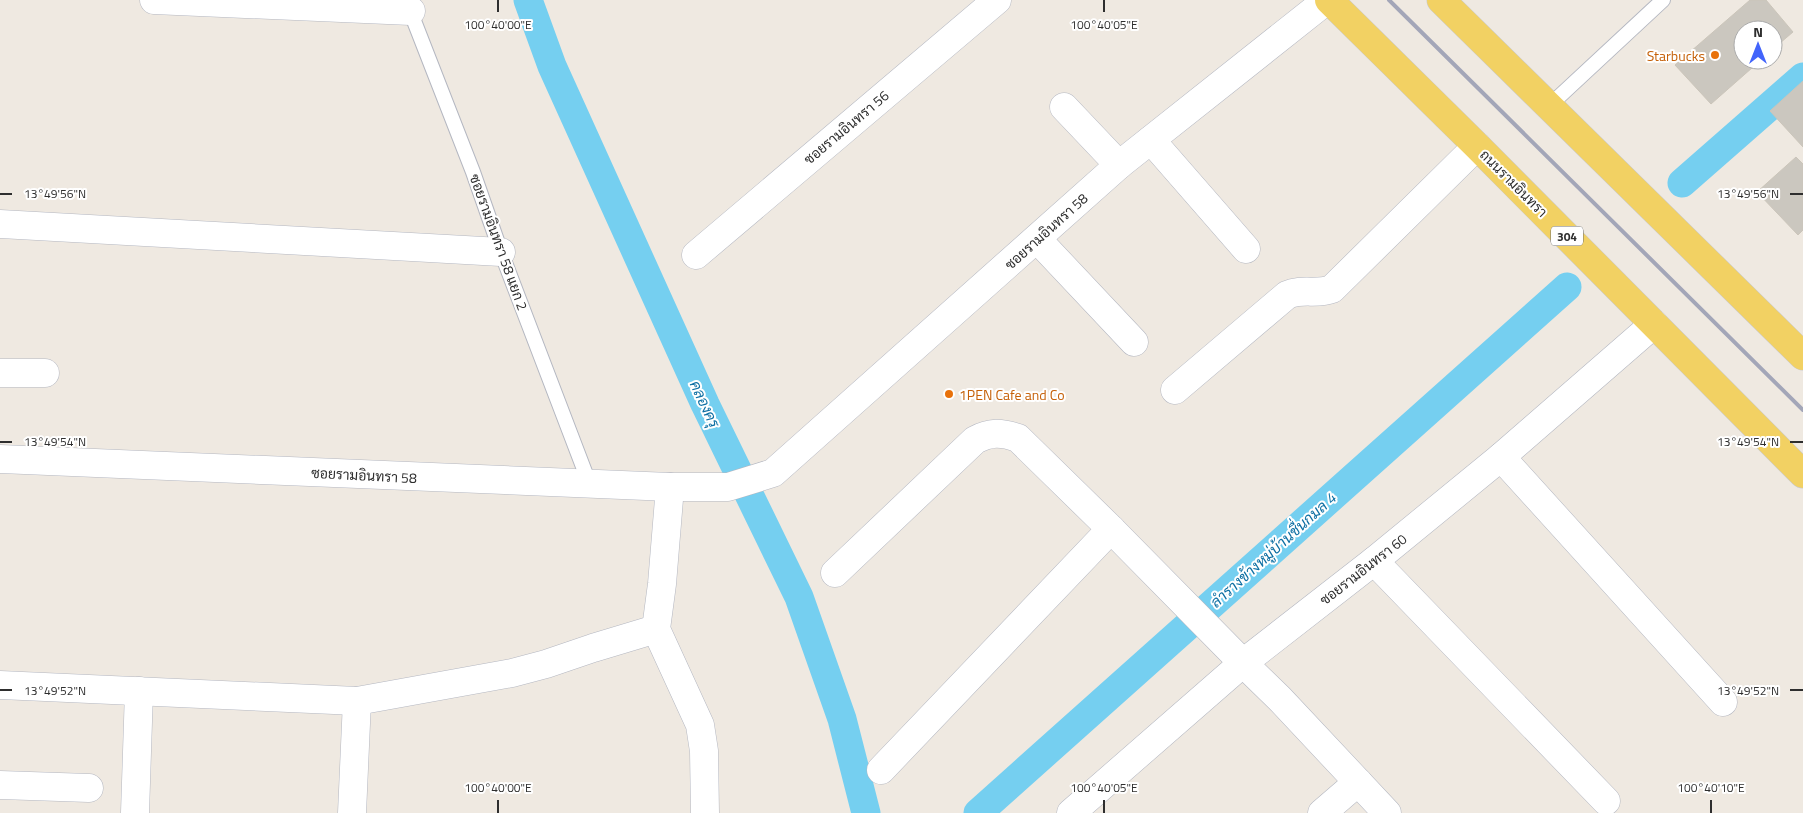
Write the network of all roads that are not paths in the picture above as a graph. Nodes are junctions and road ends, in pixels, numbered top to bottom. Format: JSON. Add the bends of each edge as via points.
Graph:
{"nodes":[{"id":1,"x":154,"y":0,"type":"edge"},
{"id":2,"x":997,"y":0,"type":"edge"},
{"id":3,"x":1328,"y":0,"type":"edge"},
{"id":4,"x":1441,"y":0,"type":"edge"},
{"id":5,"x":1662,"y":0,"type":"edge"},
{"id":6,"x":409,"y":6,"type":"edge"},
{"id":7,"x":1549,"y":106,"type":"junction"},
{"id":8,"x":1064,"y":107,"type":"dead end"},
{"id":9,"x":1151,"y":140,"type":"junction"},
{"id":10,"x":1477,"y":146,"type":"junction"},
{"id":11,"x":1119,"y":166,"type":"junction"},
{"id":12,"x":0,"y":224,"type":"edge"},
{"id":13,"x":1037,"y":239,"type":"junction"},
{"id":14,"x":1246,"y":250,"type":"dead end"},
{"id":15,"x":501,"y":252,"type":"junction"},
{"id":16,"x":696,"y":255,"type":"dead end"},
{"id":17,"x":1654,"y":324,"type":"junction"},
{"id":18,"x":1134,"y":342,"type":"dead end"},
{"id":19,"x":1801,"y":349,"type":"edge"},
{"id":20,"x":0,"y":372,"type":"edge"},
{"id":21,"x":45,"y":373,"type":"dead end"},
{"id":22,"x":1175,"y":390,"type":"dead end"},
{"id":23,"x":1501,"y":457,"type":"junction"},
{"id":24,"x":0,"y":459,"type":"edge"},
{"id":25,"x":1803,"y":474,"type":"edge"},
{"id":26,"x":590,"y":485,"type":"junction"},
{"id":27,"x":670,"y":488,"type":"junction"},
{"id":28,"x":1111,"y":528,"type":"junction"},
{"id":29,"x":1374,"y":561,"type":"junction"},
{"id":30,"x":834,"y":573,"type":"dead end"},
{"id":31,"x":656,"y":630,"type":"junction"},
{"id":32,"x":1242,"y":663,"type":"junction"},
{"id":33,"x":0,"y":685,"type":"edge"},
{"id":34,"x":139,"y":691,"type":"junction"},
{"id":35,"x":357,"y":701,"type":"junction"},
{"id":36,"x":1723,"y":702,"type":"dead end"},
{"id":37,"x":881,"y":770,"type":"dead end"},
{"id":38,"x":1358,"y":782,"type":"junction"},
{"id":39,"x":0,"y":785,"type":"edge"},
{"id":40,"x":89,"y":788,"type":"dead end"},
{"id":41,"x":1606,"y":801,"type":"dead end"},
{"id":42,"x":135,"y":813,"type":"edge"},
{"id":43,"x":352,"y":813,"type":"edge"},
{"id":44,"x":706,"y":813,"type":"edge"},
{"id":45,"x":1071,"y":813,"type":"edge"},
{"id":46,"x":1322,"y":813,"type":"edge"},
{"id":47,"x":1387,"y":813,"type":"edge"}],
"edges":[{"from":1,"to":6,"type":"street"},
{"from":2,"to":16,"type":"street","name":"ซอยรามอินทรา 56"},
{"from":3,"to":9,"type":"street","name":"ซอยรามอินทรา 58"},
{"from":3,"to":10,"type":"main road","name":"ถนนรามอินทรา","number":"304"},
{"from":4,"to":7,"type":"main road"},
{"from":5,"to":7,"type":"lane"},
{"from":6,"to":15,"type":"lane","name":"ซอยรามอินทรา 58 แยก 2"},
{"from":7,"to":19,"type":"main road"},
{"from":8,"to":11,"type":"street"},
{"from":9,"to":11,"type":"street","name":"ซอยรามอินทรา 58"},
{"from":9,"to":14,"type":"street"},
{"from":10,"to":17,"type":"main road","name":"ถนนรามอินทรา","number":"304"},
{"from":10,"to":22,"type":"street","via":[[1332,289],[1324,292],[1296,291],[1287,295]]},
{"from":11,"to":13,"type":"street","name":"ซอยรามอินทรา 58"},
{"from":12,"to":15,"type":"street"},
{"from":13,"to":18,"type":"street"},
{"from":13,"to":27,"type":"street","name":"ซอยรามอินทรา 58","via":[[773,473],[728,487]]},
{"from":15,"to":26,"type":"lane","name":"ซอยรามอินทรา 58 แยก 2"},
{"from":17,"to":23,"type":"street","name":"ซอยรามอินทรา 60"},
{"from":17,"to":25,"type":"main road","name":"ถนนรามอินทรา","number":"304"},
{"from":20,"to":21,"type":"street"},
{"from":23,"to":29,"type":"street","name":"ซอยรามอินทรา 60"},
{"from":23,"to":36,"type":"street"},
{"from":24,"to":26,"type":"street","name":"ซอยรามอินทรา 58"},
{"from":26,"to":27,"type":"street","name":"ซอยรามอินทรา 58"},
{"from":27,"to":31,"type":"street"},
{"from":28,"to":30,"type":"street","via":[[1018,438],[992,433],[975,440]]},
{"from":28,"to":32,"type":"street"},
{"from":28,"to":37,"type":"street"},
{"from":29,"to":32,"type":"street","name":"ซอยรามอินทรา 60"},
{"from":29,"to":41,"type":"street"},
{"from":31,"to":35,"type":"street","via":[[512,673]]},
{"from":31,"to":44,"type":"street","via":[[700,725]]},
{"from":32,"to":38,"type":"street"},
{"from":32,"to":45,"type":"street","name":"ซอยรามอินทรา 60"},
{"from":33,"to":34,"type":"street"},
{"from":34,"to":35,"type":"street"},
{"from":34,"to":42,"type":"street"},
{"from":35,"to":43,"type":"street"},
{"from":38,"to":46,"type":"street"},
{"from":38,"to":47,"type":"street"},
{"from":39,"to":40,"type":"street"}]}
